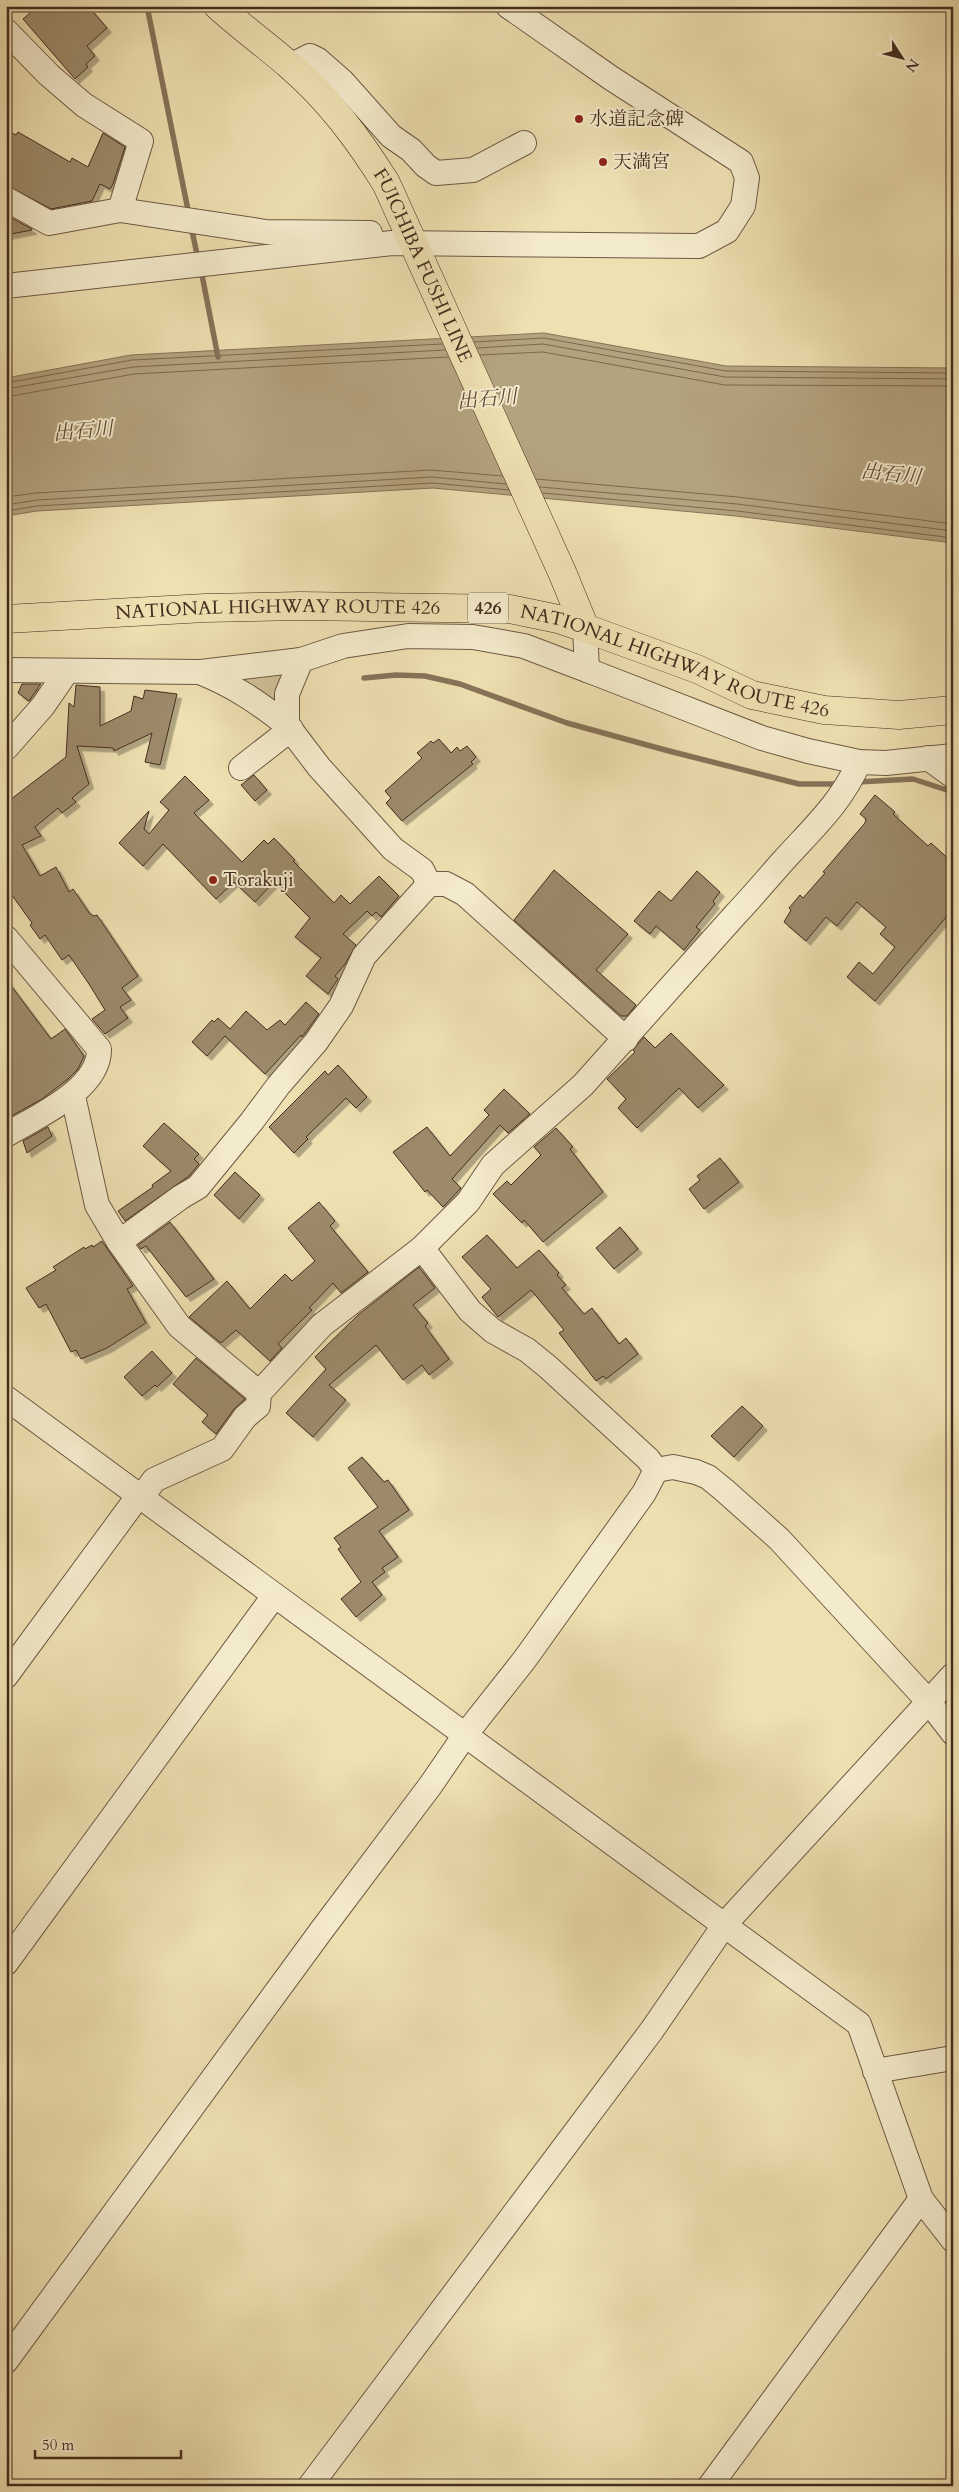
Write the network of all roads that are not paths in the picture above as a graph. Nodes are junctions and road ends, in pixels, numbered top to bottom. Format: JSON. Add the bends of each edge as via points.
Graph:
{"nodes":[{"id":1,"x":218,"y":6,"type":"edge"},
{"id":2,"x":508,"y":6,"type":"edge"},
{"id":3,"x":6,"y":30,"type":"edge"},
{"id":4,"x":290,"y":66,"type":"junction"},
{"id":5,"x":524,"y":143,"type":"dead end"},
{"id":6,"x":6,"y":199,"type":"edge"},
{"id":7,"x":120,"y":210,"type":"junction"},
{"id":8,"x":410,"y":251,"type":"junction"},
{"id":9,"x":6,"y":286,"type":"edge"},
{"id":10,"x":6,"y":619,"type":"edge"},
{"id":11,"x":585,"y":628,"type":"junction"},
{"id":12,"x":301,"y":660,"type":"junction"},
{"id":13,"x":6,"y":670,"type":"edge"},
{"id":14,"x":587,"y":670,"type":"junction"},
{"id":15,"x":67,"y":671,"type":"junction"},
{"id":16,"x":201,"y":672,"type":"junction"},
{"id":17,"x":953,"y":710,"type":"edge"},
{"id":18,"x":289,"y":727,"type":"junction"},
{"id":19,"x":6,"y":748,"type":"edge"},
{"id":20,"x":953,"y":756,"type":"edge"},
{"id":21,"x":928,"y":758,"type":"junction"},
{"id":22,"x":859,"y":762,"type":"junction"},
{"id":23,"x":241,"y":768,"type":"dead end"},
{"id":24,"x":953,"y":776,"type":"edge"},
{"id":25,"x":429,"y":884,"type":"junction"},
{"id":26,"x":6,"y":938,"type":"edge"},
{"id":27,"x":626,"y":1039,"type":"junction"},
{"id":28,"x":73,"y":1096,"type":"junction"},
{"id":29,"x":6,"y":1136,"type":"edge"},
{"id":30,"x":118,"y":1242,"type":"junction"},
{"id":31,"x":422,"y":1248,"type":"junction"},
{"id":32,"x":259,"y":1393,"type":"junction"},
{"id":33,"x":6,"y":1398,"type":"edge"},
{"id":34,"x":656,"y":1470,"type":"junction"},
{"id":35,"x":140,"y":1496,"type":"junction"},
{"id":36,"x":274,"y":1596,"type":"junction"},
{"id":37,"x":953,"y":1675,"type":"edge"},
{"id":38,"x":6,"y":1676,"type":"edge"},
{"id":39,"x":929,"y":1702,"type":"junction"},
{"id":40,"x":953,"y":1733,"type":"edge"},
{"id":41,"x":465,"y":1735,"type":"junction"},
{"id":42,"x":724,"y":1924,"type":"junction"},
{"id":43,"x":6,"y":1962,"type":"edge"},
{"id":44,"x":953,"y":2058,"type":"edge"},
{"id":45,"x":875,"y":2071,"type":"junction"},
{"id":46,"x":921,"y":2199,"type":"junction"},
{"id":47,"x":953,"y":2240,"type":"edge"},
{"id":48,"x":6,"y":2361,"type":"edge"},
{"id":49,"x":310,"y":2486,"type":"edge"},
{"id":50,"x":710,"y":2486,"type":"edge"}],
"edges":[{"from":1,"to":4,"type":"main road","name":"FUICHIBA FUSHI LINE"},
{"from":2,"to":8,"type":"street","via":[[741,162],[748,178],[743,206],[727,231],[699,246]]},
{"from":3,"to":7,"type":"street","via":[[49,75],[84,105],[142,141]]},
{"from":4,"to":5,"type":"street","via":[[310,56],[318,60],[390,136],[436,173],[473,170]]},
{"from":4,"to":8,"type":"main road","name":"FUICHIBA FUSHI LINE","via":[[334,109],[361,142],[386,184]]},
{"from":6,"to":7,"type":"street","via":[[49,223]]},
{"from":7,"to":8,"type":"street","via":[[266,232],[370,232]]},
{"from":8,"to":9,"type":"street"},
{"from":8,"to":11,"type":"main road","name":"FUICHIBA FUSHI LINE","via":[[562,572]]},
{"from":10,"to":11,"type":"main road","name":"NATIONAL HIGHWAY ROUTE 426","number":"426","via":[[205,608],[510,608],[558,618]]},
{"from":11,"to":14,"type":"street"},
{"from":11,"to":17,"type":"main road","name":"NATIONAL HIGHWAY ROUTE 426","number":"426","via":[[697,669],[752,695],[824,710],[900,715]]},
{"from":12,"to":14,"type":"street","via":[[343,646],[408,636],[474,637],[524,646]]},
{"from":12,"to":16,"type":"street"},
{"from":12,"to":18,"type":"street","via":[[287,694]]},
{"from":13,"to":15,"type":"street"},
{"from":14,"to":22,"type":"street","via":[[762,738]]},
{"from":15,"to":16,"type":"street"},
{"from":15,"to":19,"type":"street","via":[[43,706]]},
{"from":16,"to":18,"type":"street","via":[[251,696]]},
{"from":18,"to":23,"type":"street"},
{"from":18,"to":25,"type":"street","via":[[319,767],[393,849],[422,870]]},
{"from":20,"to":21,"type":"street"},
{"from":21,"to":22,"type":"street","via":[[886,763]]},
{"from":21,"to":24,"type":"street"},
{"from":22,"to":27,"type":"street","via":[[850,782],[818,825]]},
{"from":25,"to":27,"type":"street","via":[[446,884],[465,894]]},
{"from":25,"to":30,"type":"street","via":[[364,956],[341,1006],[316,1042],[198,1188]]},
{"from":26,"to":28,"type":"street","via":[[99,1049],[100,1060]]},
{"from":27,"to":31,"type":"street","via":[[583,1085],[493,1165],[468,1202]]},
{"from":28,"to":29,"type":"street"},
{"from":28,"to":30,"type":"street","via":[[97,1205]]},
{"from":30,"to":32,"type":"street","via":[[179,1326]]},
{"from":31,"to":32,"type":"street","via":[[322,1325]]},
{"from":31,"to":34,"type":"street","via":[[470,1311],[493,1331],[527,1350],[548,1367]]},
{"from":32,"to":35,"type":"street","via":[[258,1406],[245,1417],[222,1449],[154,1480]]},
{"from":33,"to":35,"type":"street"},
{"from":34,"to":39,"type":"street","via":[[673,1467],[696,1472],[724,1490],[779,1539]]},
{"from":34,"to":41,"type":"street","via":[[644,1493]]},
{"from":35,"to":36,"type":"street"},
{"from":35,"to":38,"type":"street"},
{"from":36,"to":41,"type":"street"},
{"from":36,"to":43,"type":"street"},
{"from":37,"to":39,"type":"street"},
{"from":39,"to":40,"type":"street"},
{"from":39,"to":42,"type":"street"},
{"from":41,"to":42,"type":"street"},
{"from":41,"to":48,"type":"street"},
{"from":42,"to":45,"type":"street","via":[[859,2024]]},
{"from":42,"to":49,"type":"street","via":[[652,2030]]},
{"from":44,"to":45,"type":"street"},
{"from":45,"to":46,"type":"street"},
{"from":46,"to":47,"type":"street"},
{"from":46,"to":50,"type":"street"}]}
